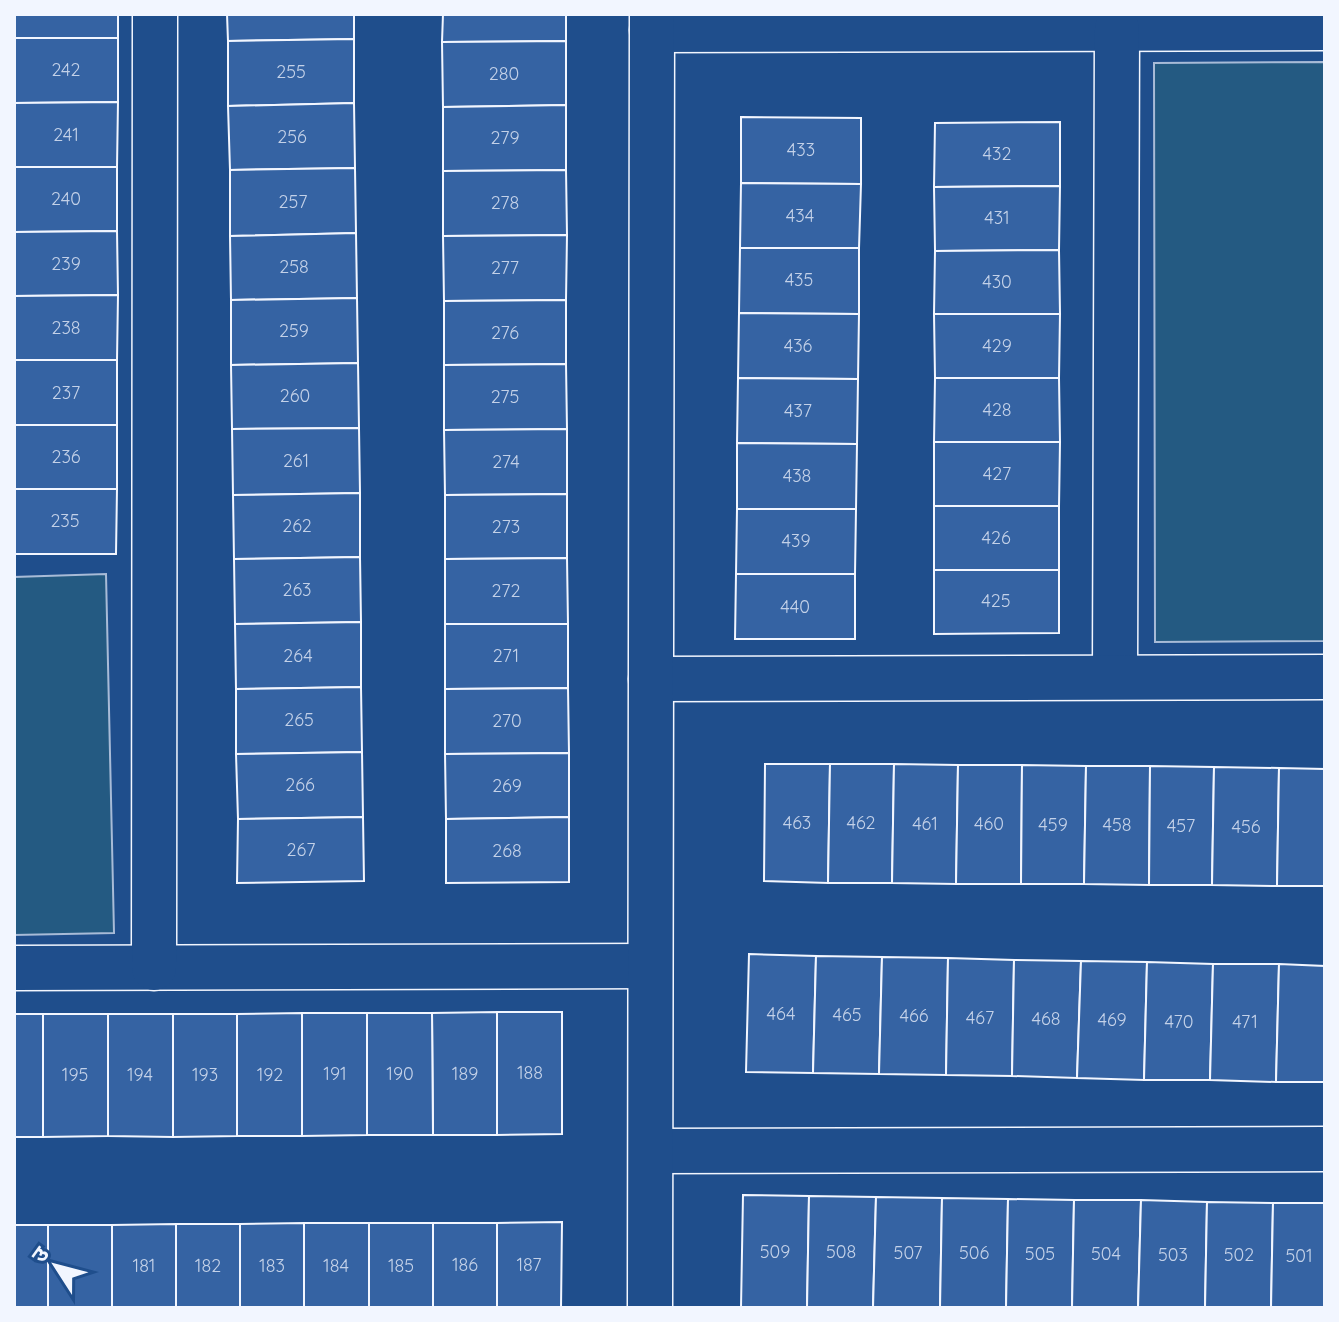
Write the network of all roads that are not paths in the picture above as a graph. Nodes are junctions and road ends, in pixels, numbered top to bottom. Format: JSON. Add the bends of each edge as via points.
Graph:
{"nodes":[{"id":1,"x":155,"y":14,"type":"edge"},
{"id":2,"x":652,"y":22,"type":"edge"},
{"id":3,"x":1325,"y":28,"type":"edge"},
{"id":4,"x":1117,"y":29,"type":"junction"},
{"id":5,"x":1115,"y":677,"type":"junction"},
{"id":6,"x":1325,"y":677,"type":"edge"},
{"id":7,"x":651,"y":679,"type":"junction"},
{"id":8,"x":650,"y":966,"type":"junction"},
{"id":9,"x":14,"y":968,"type":"edge"},
{"id":10,"x":154,"y":968,"type":"junction"},
{"id":11,"x":1325,"y":1149,"type":"edge"},
{"id":12,"x":651,"y":1151,"type":"junction"},
{"id":13,"x":650,"y":1308,"type":"edge"}],
"edges":[{"from":1,"to":10,"type":"street"},
{"from":2,"to":4,"type":"street"},
{"from":2,"to":7,"type":"street"},
{"from":3,"to":4,"type":"street"},
{"from":4,"to":5,"type":"street"},
{"from":5,"to":6,"type":"street"},
{"from":5,"to":7,"type":"street"},
{"from":7,"to":8,"type":"street"},
{"from":8,"to":10,"type":"street"},
{"from":8,"to":12,"type":"street"},
{"from":9,"to":10,"type":"street"},
{"from":11,"to":12,"type":"street"},
{"from":12,"to":13,"type":"street"}]}
